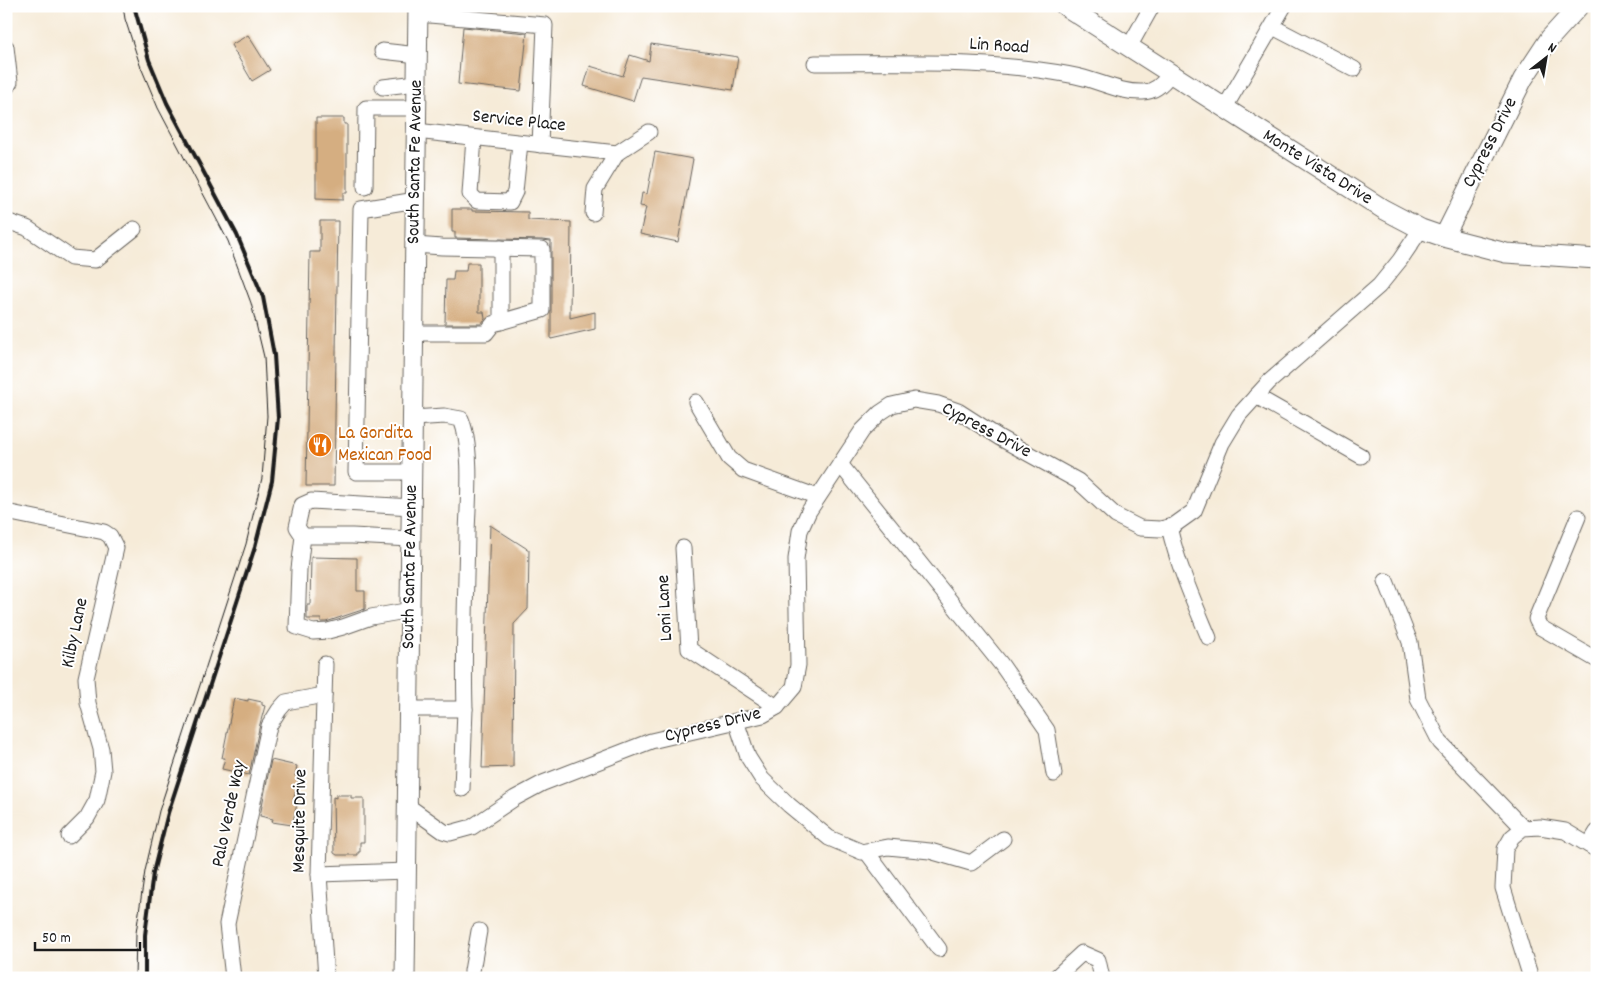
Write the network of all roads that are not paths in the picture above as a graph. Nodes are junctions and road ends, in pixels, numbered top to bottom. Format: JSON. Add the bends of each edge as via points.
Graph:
{"nodes":[{"id":1,"x":1065,"y":6,"type":"edge"},
{"id":2,"x":1152,"y":6,"type":"edge"},
{"id":3,"x":1284,"y":6,"type":"edge"},
{"id":4,"x":1579,"y":6,"type":"edge"},
{"id":5,"x":418,"y":10,"type":"edge"},
{"id":6,"x":1273,"y":27,"type":"junction"},
{"id":7,"x":6,"y":47,"type":"edge"},
{"id":8,"x":1129,"y":47,"type":"junction"},
{"id":9,"x":382,"y":51,"type":"dead end"},
{"id":10,"x":418,"y":55,"type":"junction"},
{"id":11,"x":815,"y":63,"type":"dead end"},
{"id":12,"x":1354,"y":69,"type":"dead end"},
{"id":13,"x":1170,"y":74,"type":"junction"},
{"id":14,"x":417,"y":84,"type":"junction"},
{"id":15,"x":383,"y":87,"type":"dead end"},
{"id":16,"x":6,"y":88,"type":"edge"},
{"id":17,"x":417,"y":108,"type":"junction"},
{"id":18,"x":1224,"y":109,"type":"junction"},
{"id":19,"x":416,"y":131,"type":"junction"},
{"id":20,"x":649,"y":132,"type":"dead end"},
{"id":21,"x":474,"y":138,"type":"junction"},
{"id":22,"x":520,"y":143,"type":"junction"},
{"id":23,"x":540,"y":145,"type":"junction"},
{"id":24,"x":617,"y":153,"type":"junction"},
{"id":25,"x":365,"y":187,"type":"dead end"},
{"id":26,"x":416,"y":200,"type":"junction"},
{"id":27,"x":593,"y":213,"type":"dead end"},
{"id":28,"x":6,"y":221,"type":"edge"},
{"id":29,"x":134,"y":229,"type":"dead end"},
{"id":30,"x":1421,"y":229,"type":"junction"},
{"id":31,"x":1444,"y":237,"type":"junction"},
{"id":32,"x":415,"y":245,"type":"junction"},
{"id":33,"x":501,"y":248,"type":"junction"},
{"id":34,"x":1597,"y":259,"type":"edge"},
{"id":35,"x":502,"y":322,"type":"junction"},
{"id":36,"x":414,"y":333,"type":"junction"},
{"id":37,"x":1256,"y":396,"type":"junction"},
{"id":38,"x":696,"y":402,"type":"dead end"},
{"id":39,"x":413,"y":418,"type":"junction"},
{"id":40,"x":1361,"y":456,"type":"dead end"},
{"id":41,"x":840,"y":464,"type":"junction"},
{"id":42,"x":412,"y":472,"type":"junction"},
{"id":43,"x":818,"y":497,"type":"junction"},
{"id":44,"x":412,"y":507,"type":"junction"},
{"id":45,"x":6,"y":512,"type":"edge"},
{"id":46,"x":1578,"y":517,"type":"dead end"},
{"id":47,"x":1169,"y":527,"type":"junction"},
{"id":48,"x":303,"y":536,"type":"junction"},
{"id":49,"x":412,"y":539,"type":"junction"},
{"id":50,"x":683,"y":548,"type":"dead end"},
{"id":51,"x":1386,"y":581,"type":"dead end"},
{"id":52,"x":411,"y":610,"type":"junction"},
{"id":53,"x":1209,"y":638,"type":"dead end"},
{"id":54,"x":1597,"y":660,"type":"edge"},
{"id":55,"x":325,"y":664,"type":"dead end"},
{"id":56,"x":324,"y":696,"type":"junction"},
{"id":57,"x":777,"y":707,"type":"junction"},
{"id":58,"x":410,"y":709,"type":"junction"},
{"id":59,"x":465,"y":709,"type":"junction"},
{"id":60,"x":736,"y":721,"type":"junction"},
{"id":61,"x":1054,"y":774,"type":"dead end"},
{"id":62,"x":462,"y":789,"type":"dead end"},
{"id":63,"x":408,"y":806,"type":"junction"},
{"id":64,"x":1523,"y":828,"type":"junction"},
{"id":65,"x":69,"y":836,"type":"dead end"},
{"id":66,"x":1003,"y":839,"type":"dead end"},
{"id":67,"x":1594,"y":842,"type":"edge"},
{"id":68,"x":866,"y":851,"type":"junction"},
{"id":69,"x":407,"y":871,"type":"junction"},
{"id":70,"x":319,"y":874,"type":"junction"},
{"id":71,"x":479,"y":931,"type":"dead end"},
{"id":72,"x":939,"y":949,"type":"dead end"},
{"id":73,"x":233,"y":978,"type":"edge"},
{"id":74,"x":326,"y":978,"type":"edge"},
{"id":75,"x":405,"y":978,"type":"edge"},
{"id":76,"x":472,"y":978,"type":"edge"},
{"id":77,"x":1056,"y":978,"type":"edge"},
{"id":78,"x":1102,"y":978,"type":"edge"},
{"id":79,"x":1531,"y":978,"type":"edge"}],
"edges":[{"from":1,"to":8,"type":"main road","name":"Monte Vista Drive"},
{"from":2,"to":8,"type":"street"},
{"from":3,"to":6,"type":"street"},
{"from":4,"to":31,"type":"main road","name":"Cypress Drive","via":[[1550,38],[1523,79]]},
{"from":5,"to":10,"type":"main road","name":"South Santa Fe Avenue"},
{"from":5,"to":23,"type":"street","via":[[545,25]]},
{"from":6,"to":12,"type":"street"},
{"from":6,"to":18,"type":"street"},
{"from":7,"to":16,"type":"street","via":[[10,82]]},
{"from":8,"to":13,"type":"main road","name":"Monte Vista Drive"},
{"from":9,"to":10,"type":"street"},
{"from":10,"to":14,"type":"main road","name":"South Santa Fe Avenue"},
{"from":11,"to":13,"type":"street","name":"Lin Road","via":[[1015,67],[1068,74],[1123,90],[1143,92],[1163,85]]},
{"from":13,"to":18,"type":"main road","name":"Monte Vista Drive"},
{"from":14,"to":15,"type":"street"},
{"from":14,"to":17,"type":"main road","name":"South Santa Fe Avenue"},
{"from":17,"to":19,"type":"main road","name":"South Santa Fe Avenue"},
{"from":17,"to":25,"type":"street","via":[[366,108]]},
{"from":18,"to":30,"type":"main road","name":"Monte Vista Drive","via":[[1383,209]]},
{"from":19,"to":21,"type":"street","name":"Service Place"},
{"from":19,"to":26,"type":"main road","name":"South Santa Fe Avenue"},
{"from":20,"to":24,"type":"street"},
{"from":21,"to":22,"type":"street","name":"Service Place"},
{"from":21,"to":22,"type":"street","via":[[470,194],[477,201],[510,202],[515,192]]},
{"from":22,"to":23,"type":"street","name":"Service Place"},
{"from":23,"to":24,"type":"street","name":"Service Place"},
{"from":24,"to":27,"type":"street","via":[[595,189]]},
{"from":26,"to":32,"type":"main road","name":"South Santa Fe Avenue"},
{"from":26,"to":42,"type":"street","via":[[361,209],[356,472]]},
{"from":28,"to":29,"type":"street","via":[[27,228],[71,258],[96,260]]},
{"from":30,"to":31,"type":"main road","name":"Monte Vista Drive"},
{"from":30,"to":37,"type":"street","name":"Cypress Drive","via":[[1379,286]]},
{"from":31,"to":34,"type":"main road","name":"Monte Vista Drive","via":[[1506,253]]},
{"from":32,"to":33,"type":"street"},
{"from":32,"to":36,"type":"main road","name":"South Santa Fe Avenue"},
{"from":33,"to":35,"type":"street"},
{"from":33,"to":35,"type":"street","via":[[542,249],[542,310]]},
{"from":35,"to":36,"type":"street","via":[[493,324],[486,333]]},
{"from":36,"to":39,"type":"main road","name":"South Santa Fe Avenue"},
{"from":37,"to":40,"type":"street"},
{"from":37,"to":47,"type":"street","name":"Cypress Drive","via":[[1239,414],[1222,443],[1194,511]]},
{"from":38,"to":43,"type":"street","via":[[729,458],[743,470]]},
{"from":39,"to":42,"type":"main road","name":"South Santa Fe Avenue"},
{"from":39,"to":59,"type":"street","via":[[444,416],[462,419],[466,431]]},
{"from":41,"to":43,"type":"street","name":"Cypress Drive"},
{"from":41,"to":47,"type":"street","name":"Cypress Drive","via":[[862,431],[892,405],[914,400],[938,404],[958,411],[1078,481],[1116,516],[1140,528]]},
{"from":41,"to":61,"type":"street","via":[[1001,664],[1047,730]]},
{"from":42,"to":44,"type":"main road","name":"South Santa Fe Avenue"},
{"from":43,"to":57,"type":"street","name":"Cypress Drive","via":[[800,531],[796,559],[798,665],[794,687]]},
{"from":44,"to":48,"type":"street","via":[[311,502],[302,505],[297,527]]},
{"from":44,"to":49,"type":"main road","name":"South Santa Fe Avenue"},
{"from":45,"to":65,"type":"street","name":"Kilby Lane","via":[[104,532],[116,548],[86,678],[103,772],[94,806]]},
{"from":46,"to":54,"type":"street","via":[[1536,619],[1540,627]]},
{"from":47,"to":53,"type":"street","via":[[1185,579]]},
{"from":48,"to":49,"type":"street"},
{"from":48,"to":52,"type":"street","via":[[297,626],[312,632]]},
{"from":49,"to":52,"type":"main road","name":"South Santa Fe Avenue"},
{"from":50,"to":57,"type":"street","name":"Loni Lane","via":[[689,649]]},
{"from":51,"to":64,"type":"street","via":[[1410,642],[1418,699],[1440,742]]},
{"from":52,"to":58,"type":"main road","name":"South Santa Fe Avenue"},
{"from":55,"to":56,"type":"street","name":"Mesquite Drive"},
{"from":56,"to":70,"type":"street","name":"Mesquite Drive"},
{"from":56,"to":73,"type":"street","name":"Palo Verde Way","via":[[286,702],[269,726],[227,924]]},
{"from":57,"to":60,"type":"street","name":"Cypress Drive","via":[[763,715]]},
{"from":58,"to":59,"type":"street"},
{"from":58,"to":63,"type":"main road","name":"South Santa Fe Avenue"},
{"from":59,"to":62,"type":"street"},
{"from":60,"to":63,"type":"street","name":"Cypress Drive","via":[[651,741],[543,783],[463,830],[450,833],[436,828]]},
{"from":60,"to":68,"type":"street","via":[[748,757],[762,779],[829,838]]},
{"from":63,"to":69,"type":"main road","name":"South Santa Fe Avenue"},
{"from":64,"to":67,"type":"street","via":[[1565,831]]},
{"from":64,"to":79,"type":"street","via":[[1512,836],[1504,849],[1503,888]]},
{"from":66,"to":68,"type":"street","via":[[971,863],[930,851],[888,847]]},
{"from":68,"to":72,"type":"street"},
{"from":69,"to":70,"type":"street"},
{"from":69,"to":75,"type":"main road","name":"South Santa Fe Avenue"},
{"from":70,"to":74,"type":"street","name":"Mesquite Drive"},
{"from":71,"to":76,"type":"street"},
{"from":77,"to":78,"type":"street","via":[[1082,953],[1098,960]]}]}
